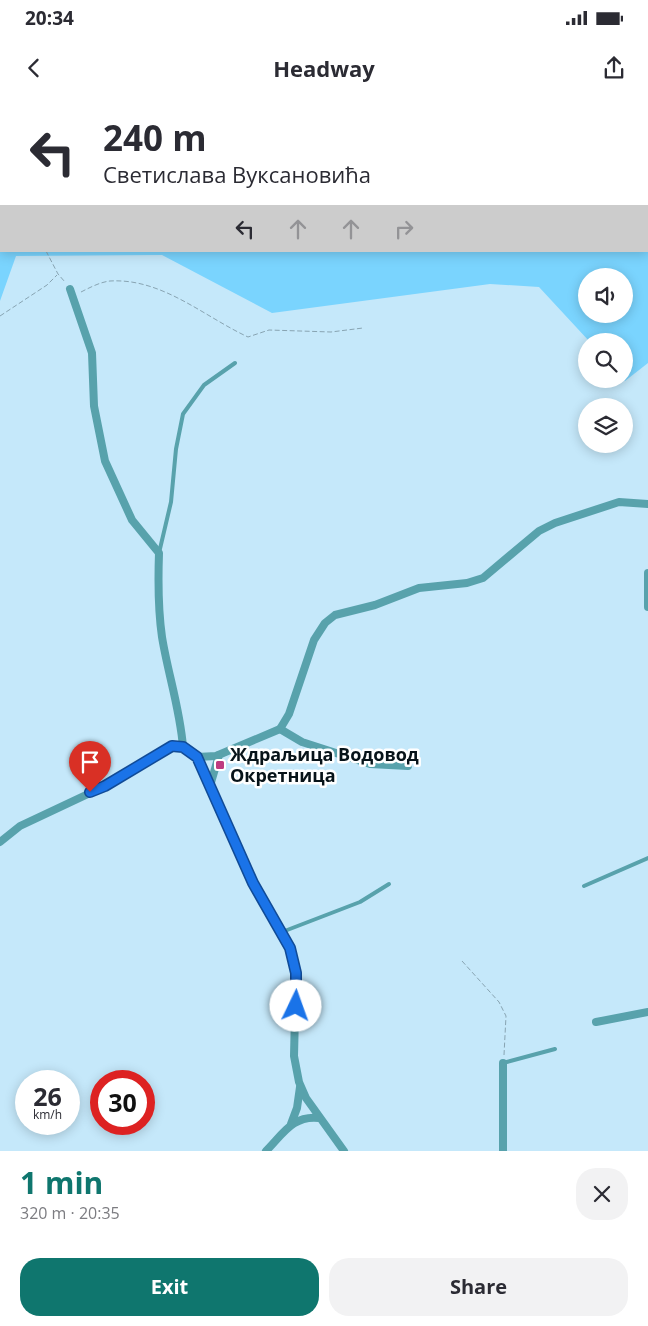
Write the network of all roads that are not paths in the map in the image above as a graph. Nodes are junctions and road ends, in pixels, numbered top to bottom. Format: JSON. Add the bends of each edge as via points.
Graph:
{"nodes":[{"id":1,"x":70,"y":289,"type":"road end"},
{"id":2,"x":235,"y":363,"type":"dead end"},
{"id":3,"x":648,"y":504,"type":"edge"},
{"id":4,"x":159,"y":553,"type":"junction"},
{"id":5,"x":648,"y":573,"type":"edge"},
{"id":6,"x":648,"y":607,"type":"edge"},
{"id":7,"x":280,"y":729,"type":"junction"},
{"id":8,"x":183,"y":747,"type":"junction"},
{"id":9,"x":219,"y":755,"type":"junction"},
{"id":10,"x":197,"y":757,"type":"junction"},
{"id":11,"x":408,"y":766,"type":"dead end"},
{"id":12,"x":210,"y":786,"type":"junction"},
{"id":13,"x":0,"y":841,"type":"edge"},
{"id":14,"x":648,"y":858,"type":"edge"},
{"id":15,"x":389,"y":884,"type":"dead end"},
{"id":16,"x":584,"y":886,"type":"dead end"},
{"id":17,"x":282,"y":932,"type":"junction"},
{"id":18,"x":648,"y":1012,"type":"edge"},
{"id":19,"x":596,"y":1022,"type":"dead end"},
{"id":20,"x":555,"y":1049,"type":"dead end"},
{"id":21,"x":503,"y":1063,"type":"joint"},
{"id":22,"x":300,"y":1085,"type":"junction"},
{"id":23,"x":319,"y":1118,"type":"junction"},
{"id":24,"x":290,"y":1125,"type":"junction"},
{"id":25,"x":266,"y":1151,"type":"edge"},
{"id":26,"x":344,"y":1151,"type":"edge"},
{"id":27,"x":503,"y":1151,"type":"edge"}],
"edges":[{"from":1,"to":4,"type":"street","via":[[92,353],[94,406],[105,461],[132,520]]},
{"from":2,"to":4,"type":"lane","via":[[204,385],[182,414],[171,502]]},
{"from":3,"to":7,"type":"street","via":[[619,502],[555,523],[539,531],[493,572],[478,580],[419,588],[375,605],[335,615],[325,623],[314,640],[289,714]]},
{"from":4,"to":8,"type":"street","via":[[157,592],[162,638],[181,722]]},
{"from":5,"to":6,"type":"street"},
{"from":7,"to":9,"type":"street"},
{"from":7,"to":11,"type":"street","via":[[302,742],[370,764]]},
{"from":8,"to":10,"type":"street"},
{"from":8,"to":13,"type":"street","via":[[161,750],[105,786],[20,826]]},
{"from":9,"to":10,"type":"street"},
{"from":9,"to":12,"type":"street"},
{"from":10,"to":12,"type":"street"},
{"from":12,"to":17,"type":"street","via":[[253,883]]},
{"from":14,"to":16,"type":"lane"},
{"from":15,"to":17,"type":"lane","via":[[360,902]]},
{"from":17,"to":22,"type":"street","via":[[293,955],[296,973],[294,1056]]},
{"from":18,"to":19,"type":"street"},
{"from":20,"to":21,"type":"lane"},
{"from":21,"to":27,"type":"street"},
{"from":22,"to":23,"type":"street"},
{"from":22,"to":24,"type":"street","via":[[298,1108]]},
{"from":23,"to":24,"type":"street","via":[[299,1119]]},
{"from":23,"to":26,"type":"street"},
{"from":24,"to":25,"type":"street"}]}
